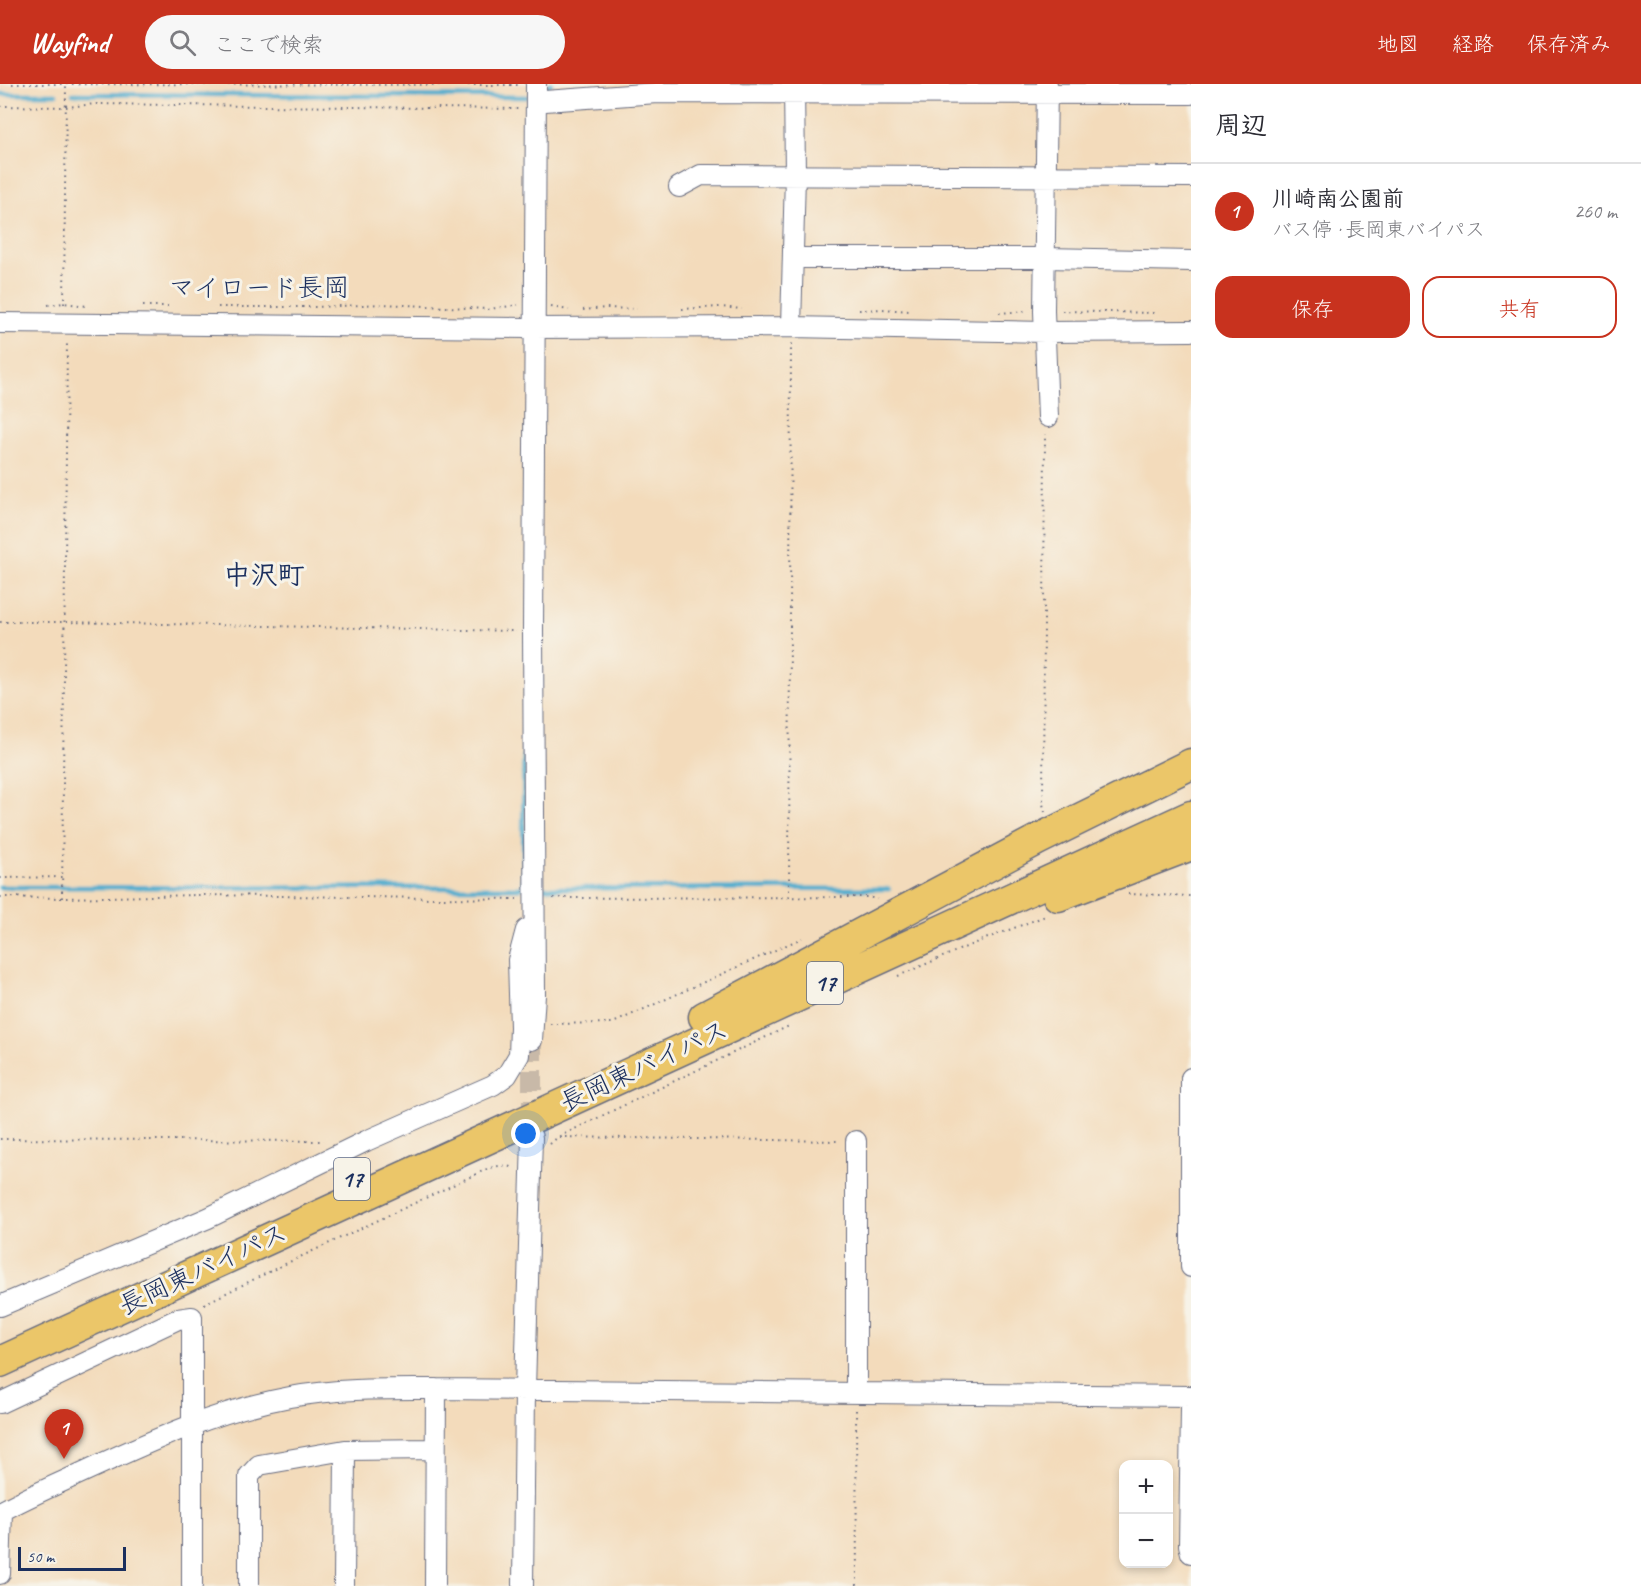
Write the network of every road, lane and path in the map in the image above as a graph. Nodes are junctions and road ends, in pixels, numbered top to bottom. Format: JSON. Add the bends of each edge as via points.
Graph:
{"nodes":[{"id":1,"x":12,"y":84,"type":"edge"},
{"id":2,"x":66,"y":84,"type":"edge"},
{"id":3,"x":564,"y":84,"type":"edge"},
{"id":4,"x":794,"y":88,"type":"edge"},
{"id":5,"x":1048,"y":88,"type":"edge"},
{"id":6,"x":658,"y":89,"type":"edge"},
{"id":7,"x":1191,"y":94,"type":"edge"},
{"id":8,"x":537,"y":97,"type":"edge"},
{"id":9,"x":0,"y":106,"type":"edge"},
{"id":10,"x":66,"y":107,"type":"junction"},
{"id":11,"x":795,"y":175,"type":"junction"},
{"id":12,"x":1046,"y":176,"type":"junction"},
{"id":13,"x":1191,"y":177,"type":"edge"},
{"id":14,"x":679,"y":187,"type":"dead end"},
{"id":15,"x":793,"y":258,"type":"junction"},
{"id":16,"x":1046,"y":258,"type":"junction"},
{"id":17,"x":1191,"y":261,"type":"edge"},
{"id":18,"x":64,"y":303,"type":"junction"},
{"id":19,"x":519,"y":305,"type":"dead end"},
{"id":20,"x":45,"y":306,"type":"dead end"},
{"id":21,"x":88,"y":306,"type":"dead end"},
{"id":22,"x":143,"y":306,"type":"dead end"},
{"id":23,"x":548,"y":306,"type":"dead end"},
{"id":24,"x":174,"y":307,"type":"dead end"},
{"id":25,"x":218,"y":307,"type":"dead end"},
{"id":26,"x":637,"y":309,"type":"dead end"},
{"id":27,"x":679,"y":309,"type":"dead end"},
{"id":28,"x":743,"y":309,"type":"dead end"},
{"id":29,"x":1063,"y":311,"type":"dead end"},
{"id":30,"x":1156,"y":313,"type":"dead end"},
{"id":31,"x":0,"y":323,"type":"edge"},
{"id":32,"x":64,"y":324,"type":"junction"},
{"id":33,"x":791,"y":327,"type":"junction"},
{"id":34,"x":528,"y":328,"type":"junction"},
{"id":35,"x":1191,"y":331,"type":"edge"},
{"id":36,"x":1045,"y":332,"type":"junction"},
{"id":37,"x":1048,"y":417,"type":"joint"},
{"id":38,"x":0,"y":622,"type":"edge"},
{"id":39,"x":65,"y":622,"type":"junction"},
{"id":40,"x":521,"y":631,"type":"dead end"},
{"id":41,"x":1191,"y":764,"type":"edge"},
{"id":42,"x":1191,"y":794,"type":"edge"},
{"id":43,"x":1191,"y":816,"type":"edge"},
{"id":44,"x":1047,"y":820,"type":"dead end"},
{"id":45,"x":1191,"y":845,"type":"edge"},
{"id":46,"x":62,"y":877,"type":"junction"},
{"id":47,"x":0,"y":878,"type":"edge"},
{"id":48,"x":1125,"y":894,"type":"dead end"},
{"id":49,"x":62,"y":896,"type":"junction"},
{"id":50,"x":1191,"y":896,"type":"edge"},
{"id":51,"x":0,"y":897,"type":"edge"},
{"id":52,"x":789,"y":897,"type":"junction"},
{"id":53,"x":533,"y":899,"type":"junction"},
{"id":54,"x":878,"y":899,"type":"dead end"},
{"id":55,"x":1047,"y":915,"type":"dead end"},
{"id":56,"x":534,"y":926,"type":"junction"},
{"id":57,"x":808,"y":936,"type":"dead end"},
{"id":58,"x":894,"y":978,"type":"dead end"},
{"id":59,"x":704,"y":1017,"type":"junction"},
{"id":60,"x":548,"y":1024,"type":"dead end"},
{"id":61,"x":789,"y":1026,"type":"dead end"},
{"id":62,"x":532,"y":1040,"type":"tunnel mouth"},
{"id":63,"x":1191,"y":1078,"type":"edge"},
{"id":64,"x":558,"y":1137,"type":"junction"},
{"id":65,"x":0,"y":1139,"type":"edge"},
{"id":66,"x":330,"y":1141,"type":"dead end"},
{"id":67,"x":541,"y":1141,"type":"joint"},
{"id":68,"x":856,"y":1141,"type":"joint"},
{"id":69,"x":460,"y":1151,"type":"junction"},
{"id":70,"x":1191,"y":1153,"type":"edge"},
{"id":71,"x":515,"y":1170,"type":"dead end"},
{"id":72,"x":1191,"y":1267,"type":"edge"},
{"id":73,"x":0,"y":1306,"type":"edge"},
{"id":74,"x":192,"y":1317,"type":"junction"},
{"id":75,"x":0,"y":1340,"type":"edge"},
{"id":76,"x":0,"y":1362,"type":"edge"},
{"id":77,"x":436,"y":1389,"type":"junction"},
{"id":78,"x":525,"y":1390,"type":"junction"},
{"id":79,"x":856,"y":1392,"type":"junction"},
{"id":80,"x":1191,"y":1396,"type":"edge"},
{"id":81,"x":0,"y":1403,"type":"edge"},
{"id":82,"x":1191,"y":1408,"type":"edge"},
{"id":83,"x":193,"y":1423,"type":"junction"},
{"id":84,"x":435,"y":1449,"type":"junction"},
{"id":85,"x":345,"y":1450,"type":"junction"},
{"id":86,"x":1,"y":1512,"type":"edge"},
{"id":87,"x":1191,"y":1553,"type":"edge"},
{"id":88,"x":0,"y":1574,"type":"edge"},
{"id":89,"x":192,"y":1586,"type":"edge"},
{"id":90,"x":249,"y":1586,"type":"edge"},
{"id":91,"x":345,"y":1586,"type":"edge"},
{"id":92,"x":435,"y":1586,"type":"edge"},
{"id":93,"x":524,"y":1586,"type":"edge"},
{"id":94,"x":857,"y":1586,"type":"edge"}],
"edges":[{"from":1,"to":2,"type":"path"},
{"from":2,"to":8,"type":"path"},
{"from":2,"to":10,"type":"path"},
{"from":3,"to":8,"type":"street"},
{"from":4,"to":5,"type":"street"},
{"from":4,"to":6,"type":"street"},
{"from":4,"to":11,"type":"street"},
{"from":5,"to":7,"type":"street"},
{"from":5,"to":12,"type":"street"},
{"from":6,"to":8,"type":"street"},
{"from":8,"to":10,"type":"path"},
{"from":8,"to":34,"type":"street"},
{"from":9,"to":10,"type":"path"},
{"from":10,"to":18,"type":"path"},
{"from":11,"to":12,"type":"street"},
{"from":11,"to":14,"type":"street","via":[[701,175]]},
{"from":11,"to":15,"type":"street"},
{"from":12,"to":13,"type":"street"},
{"from":12,"to":16,"type":"street"},
{"from":15,"to":16,"type":"street"},
{"from":15,"to":33,"type":"street"},
{"from":16,"to":17,"type":"street"},
{"from":16,"to":36,"type":"street"},
{"from":18,"to":20,"type":"path"},
{"from":18,"to":21,"type":"path"},
{"from":18,"to":32,"type":"path"},
{"from":19,"to":25,"type":"path","name":"マイロード長岡","via":[[489,309],[383,304]]},
{"from":22,"to":24,"type":"path","name":"マイロード長岡"},
{"from":23,"to":26,"type":"path","via":[[574,310]]},
{"from":27,"to":28,"type":"path"},
{"from":29,"to":30,"type":"path"},
{"from":31,"to":32,"type":"street"},
{"from":32,"to":34,"type":"street"},
{"from":32,"to":39,"type":"path"},
{"from":33,"to":34,"type":"street"},
{"from":33,"to":36,"type":"street"},
{"from":33,"to":52,"type":"path"},
{"from":34,"to":53,"type":"street"},
{"from":35,"to":36,"type":"street"},
{"from":36,"to":37,"type":"street"},
{"from":37,"to":44,"type":"path","via":[[1043,804]]},
{"from":38,"to":39,"type":"path"},
{"from":39,"to":40,"type":"path"},
{"from":39,"to":46,"type":"path"},
{"from":41,"to":59,"type":"highway","number":"17","via":[[1030,844]]},
{"from":42,"to":59,"type":"highway","name":"長岡東バイパス","number":"17"},
{"from":43,"to":69,"type":"highway","name":"長岡東バイパス","number":"17"},
{"from":45,"to":69,"type":"highway","number":"17","via":[[949,941],[713,1048]]},
{"from":46,"to":47,"type":"path"},
{"from":46,"to":49,"type":"path"},
{"from":48,"to":50,"type":"path"},
{"from":49,"to":51,"type":"path"},
{"from":49,"to":53,"type":"path"},
{"from":52,"to":53,"type":"path"},
{"from":52,"to":54,"type":"path"},
{"from":53,"to":56,"type":"street"},
{"from":55,"to":58,"type":"path"},
{"from":56,"to":62,"type":"street"},
{"from":56,"to":73,"type":"street","via":[[526,930],[518,960],[519,1055],[507,1075],[493,1085],[208,1218]]},
{"from":57,"to":60,"type":"path","via":[[613,1023]]},
{"from":59,"to":75,"type":"highway","name":"長岡東バイパス","number":"17"},
{"from":61,"to":64,"type":"path"},
{"from":63,"to":70,"type":"street"},
{"from":64,"to":67,"type":"path"},
{"from":64,"to":68,"type":"path"},
{"from":65,"to":66,"type":"path"},
{"from":67,"to":78,"type":"street"},
{"from":68,"to":79,"type":"street"},
{"from":69,"to":76,"type":"highway","name":"長岡東バイパス","number":"17"},
{"from":70,"to":72,"type":"street"},
{"from":71,"to":74,"type":"path","via":[[502,1165],[486,1169],[201,1305]]},
{"from":74,"to":81,"type":"street","via":[[178,1319]]},
{"from":74,"to":83,"type":"street"},
{"from":77,"to":78,"type":"street"},
{"from":77,"to":83,"type":"street","via":[[292,1396]]},
{"from":77,"to":84,"type":"street"},
{"from":78,"to":79,"type":"street"},
{"from":78,"to":93,"type":"street"},
{"from":79,"to":80,"type":"street"},
{"from":79,"to":94,"type":"path"},
{"from":82,"to":87,"type":"street"},
{"from":83,"to":86,"type":"street"},
{"from":83,"to":89,"type":"street"},
{"from":84,"to":85,"type":"street"},
{"from":84,"to":92,"type":"street"},
{"from":85,"to":90,"type":"street","via":[[259,1465],[249,1476]]},
{"from":85,"to":91,"type":"street"},
{"from":86,"to":88,"type":"street"}]}
